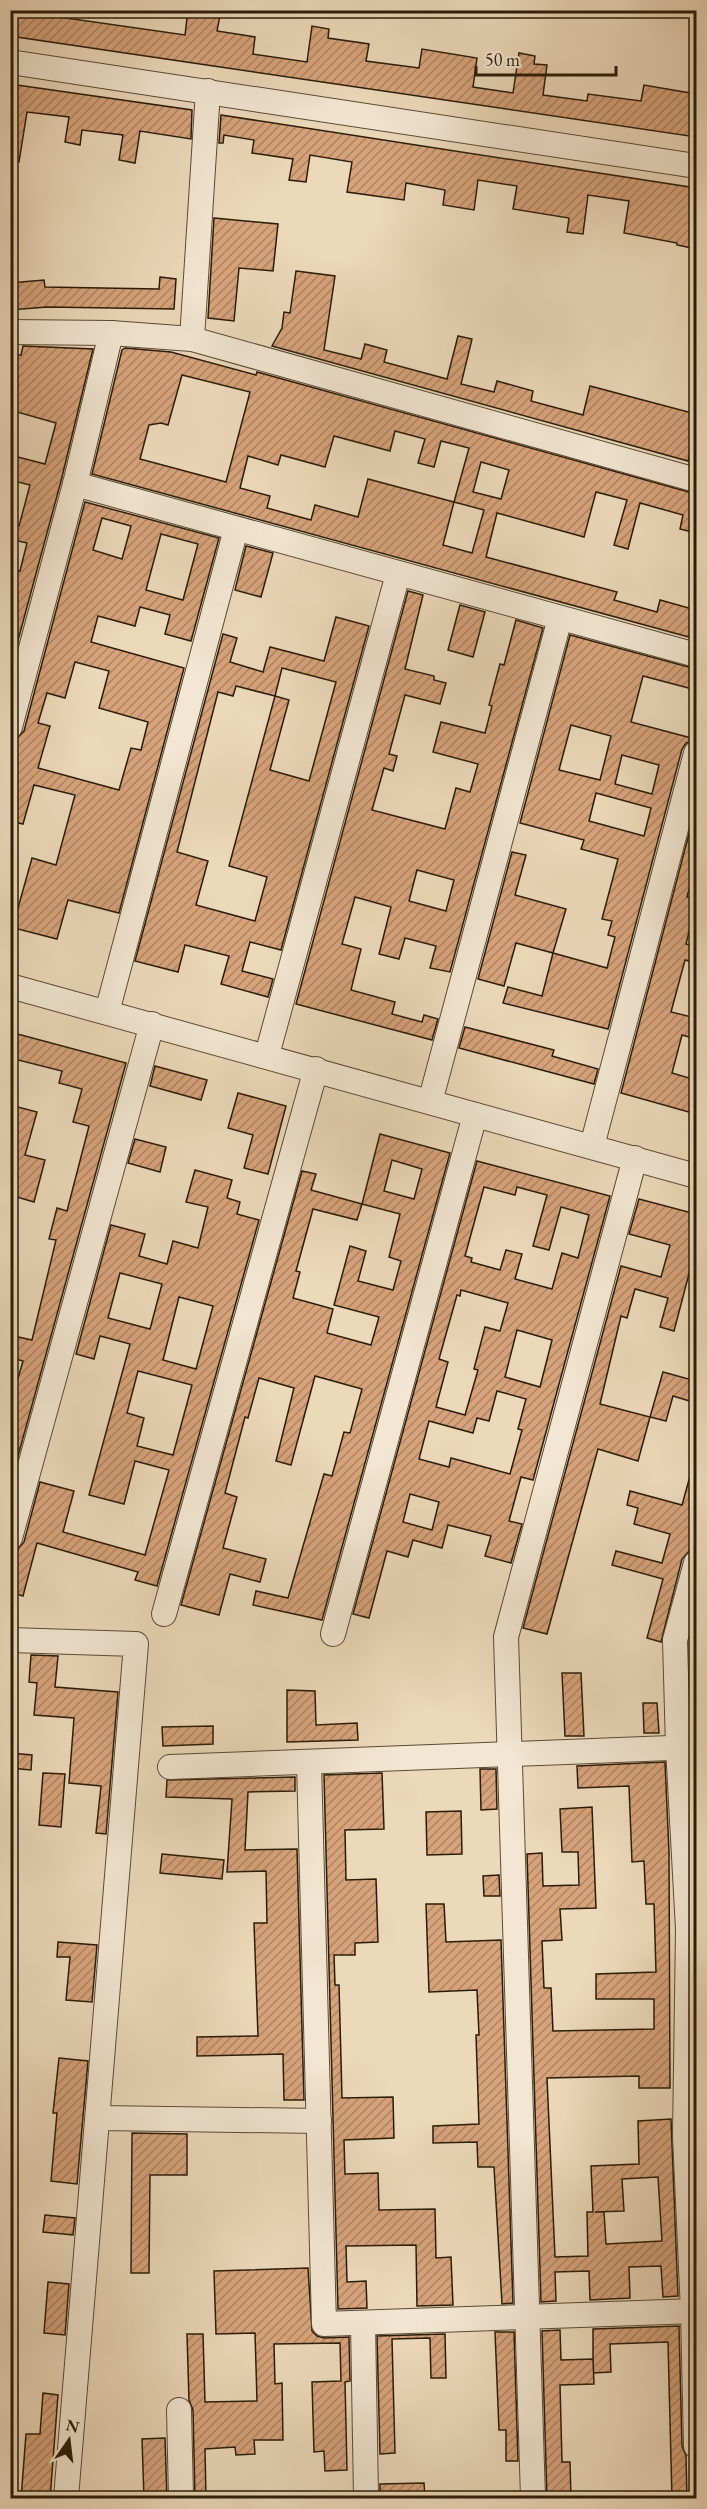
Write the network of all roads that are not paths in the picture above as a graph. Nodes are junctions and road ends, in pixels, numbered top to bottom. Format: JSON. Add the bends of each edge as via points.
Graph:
{"nodes":[{"id":1,"x":10,"y":62,"type":"edge"},
{"id":2,"x":208,"y":91,"type":"junction"},
{"id":3,"x":696,"y":166,"type":"edge"},
{"id":4,"x":10,"y":332,"type":"edge"},
{"id":5,"x":111,"y":333,"type":"junction"},
{"id":6,"x":192,"y":339,"type":"junction"},
{"id":7,"x":696,"y":480,"type":"edge"},
{"id":8,"x":75,"y":484,"type":"junction"},
{"id":9,"x":236,"y":529,"type":"junction"},
{"id":10,"x":398,"y":574,"type":"junction"},
{"id":11,"x":560,"y":618,"type":"junction"},
{"id":12,"x":696,"y":655,"type":"edge"},
{"id":13,"x":10,"y":727,"type":"edge"},
{"id":14,"x":696,"y":753,"type":"edge"},
{"id":15,"x":10,"y":986,"type":"edge"},
{"id":16,"x":107,"y":1012,"type":"junction"},
{"id":17,"x":152,"y":1024,"type":"junction"},
{"id":18,"x":267,"y":1055,"type":"junction"},
{"id":19,"x":316,"y":1069,"type":"junction"},
{"id":20,"x":430,"y":1102,"type":"junction"},
{"id":21,"x":475,"y":1114,"type":"junction"},
{"id":22,"x":592,"y":1146,"type":"junction"},
{"id":23,"x":635,"y":1158,"type":"junction"},
{"id":24,"x":696,"y":1176,"type":"edge"},
{"id":25,"x":10,"y":1538,"type":"edge"},
{"id":26,"x":696,"y":1563,"type":"edge"},
{"id":27,"x":164,"y":1614,"type":"dead end"},
{"id":28,"x":333,"y":1634,"type":"dead end"},
{"id":29,"x":10,"y":1640,"type":"edge"},
{"id":30,"x":687,"y":1747,"type":"edge"},
{"id":31,"x":508,"y":1754,"type":"junction"},
{"id":32,"x":309,"y":1763,"type":"junction"},
{"id":33,"x":170,"y":1767,"type":"dead end"},
{"id":34,"x":98,"y":2118,"type":"junction"},
{"id":35,"x":319,"y":2121,"type":"junction"},
{"id":36,"x":695,"y":2311,"type":"edge"},
{"id":37,"x":528,"y":2318,"type":"junction"},
{"id":38,"x":363,"y":2323,"type":"junction"},
{"id":39,"x":179,"y":2410,"type":"dead end"},
{"id":40,"x":696,"y":2446,"type":"edge"},
{"id":41,"x":66,"y":2499,"type":"edge"},
{"id":42,"x":181,"y":2499,"type":"edge"},
{"id":43,"x":366,"y":2499,"type":"edge"},
{"id":44,"x":532,"y":2499,"type":"edge"}],
"edges":[{"from":1,"to":2,"type":"street"},
{"from":2,"to":3,"type":"street"},
{"from":2,"to":6,"type":"street"},
{"from":4,"to":5,"type":"street"},
{"from":5,"to":6,"type":"street"},
{"from":5,"to":8,"type":"street"},
{"from":6,"to":7,"type":"street"},
{"from":8,"to":9,"type":"street"},
{"from":8,"to":13,"type":"street"},
{"from":9,"to":10,"type":"street"},
{"from":9,"to":16,"type":"street"},
{"from":10,"to":11,"type":"street"},
{"from":10,"to":18,"type":"street"},
{"from":11,"to":12,"type":"street"},
{"from":11,"to":20,"type":"street"},
{"from":14,"to":22,"type":"street"},
{"from":15,"to":16,"type":"street"},
{"from":16,"to":17,"type":"street"},
{"from":17,"to":18,"type":"street"},
{"from":17,"to":25,"type":"street"},
{"from":18,"to":19,"type":"street"},
{"from":19,"to":20,"type":"street"},
{"from":19,"to":27,"type":"street"},
{"from":20,"to":21,"type":"street"},
{"from":21,"to":22,"type":"street"},
{"from":21,"to":28,"type":"street"},
{"from":22,"to":23,"type":"street"},
{"from":23,"to":24,"type":"street"},
{"from":23,"to":31,"type":"street","via":[[506,1637]]},
{"from":26,"to":30,"type":"street","via":[[675,1640]]},
{"from":29,"to":34,"type":"street","via":[[136,1644]]},
{"from":30,"to":31,"type":"street"},
{"from":30,"to":36,"type":"street","via":[[686,2136]]},
{"from":31,"to":32,"type":"street"},
{"from":31,"to":37,"type":"street"},
{"from":32,"to":33,"type":"street"},
{"from":32,"to":35,"type":"street"},
{"from":34,"to":35,"type":"street"},
{"from":34,"to":41,"type":"street"},
{"from":35,"to":38,"type":"street","via":[[324,2324]]},
{"from":36,"to":37,"type":"street"},
{"from":36,"to":40,"type":"street"},
{"from":37,"to":38,"type":"street"},
{"from":37,"to":44,"type":"street"},
{"from":38,"to":43,"type":"street"},
{"from":39,"to":42,"type":"street"}]}
